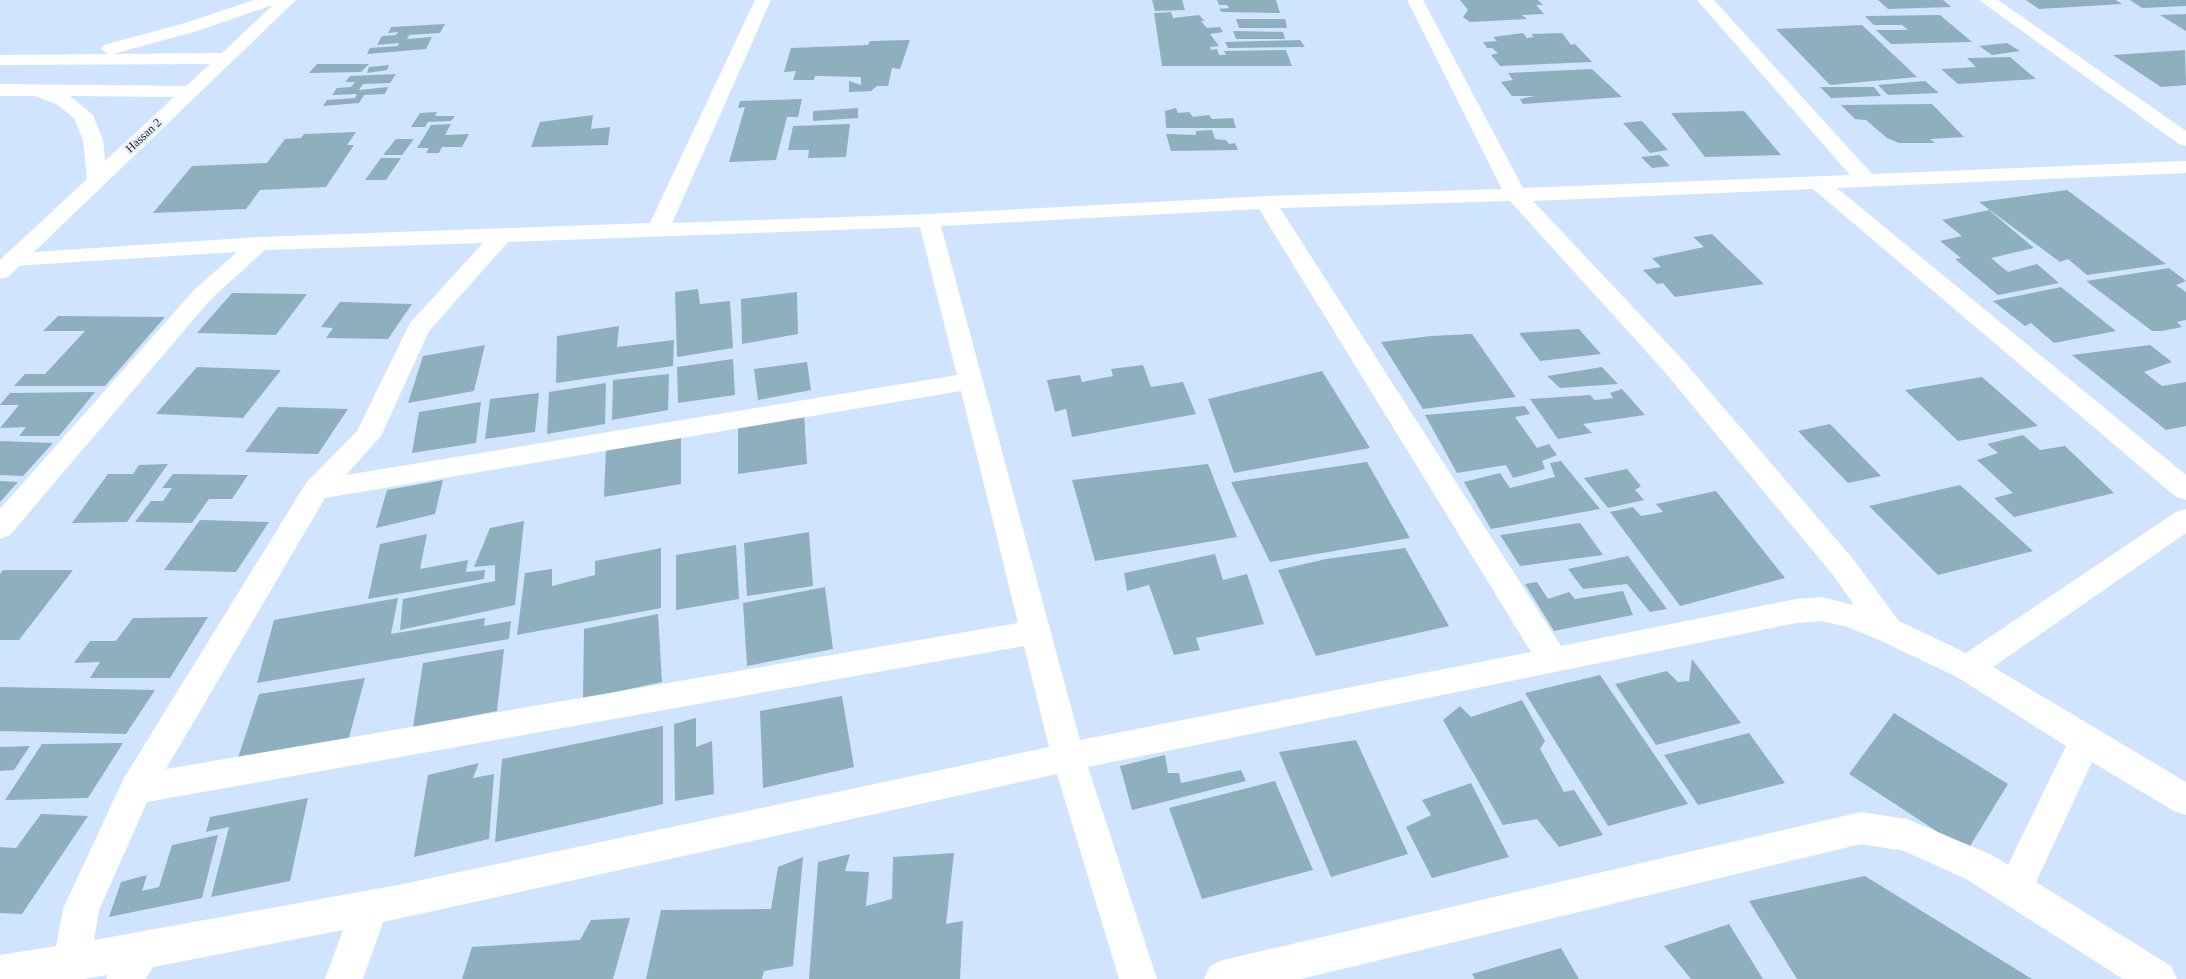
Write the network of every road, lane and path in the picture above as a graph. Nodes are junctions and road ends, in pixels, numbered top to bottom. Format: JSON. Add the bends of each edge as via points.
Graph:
{"nodes":[{"id":1,"x":271,"y":0,"type":"edge"},
{"id":2,"x":288,"y":0,"type":"edge"},
{"id":3,"x":762,"y":0,"type":"edge"},
{"id":4,"x":1415,"y":0,"type":"edge"},
{"id":5,"x":1705,"y":0,"type":"edge"},
{"id":6,"x":1987,"y":0,"type":"edge"},
{"id":7,"x":226,"y":58,"type":"junction"},
{"id":8,"x":0,"y":60,"type":"edge"},
{"id":9,"x":64,"y":60,"type":"junction"},
{"id":10,"x":0,"y":90,"type":"edge"},
{"id":11,"x":31,"y":90,"type":"junction"},
{"id":12,"x":191,"y":92,"type":"junction"},
{"id":13,"x":2186,"y":140,"type":"edge"},
{"id":14,"x":2186,"y":167,"type":"edge"},
{"id":15,"x":1865,"y":179,"type":"junction"},
{"id":16,"x":97,"y":180,"type":"junction"},
{"id":17,"x":1816,"y":181,"type":"junction"},
{"id":18,"x":1516,"y":195,"type":"junction"},
{"id":19,"x":1266,"y":202,"type":"junction"},
{"id":20,"x":929,"y":220,"type":"junction"},
{"id":21,"x":658,"y":230,"type":"junction"},
{"id":22,"x":502,"y":236,"type":"junction"},
{"id":23,"x":259,"y":244,"type":"junction"},
{"id":24,"x":7,"y":265,"type":"edge"},
{"id":25,"x":970,"y":381,"type":"junction"},
{"id":26,"x":316,"y":490,"type":"junction"},
{"id":27,"x":2186,"y":490,"type":"edge"},
{"id":28,"x":2186,"y":519,"type":"edge"},
{"id":29,"x":0,"y":528,"type":"edge"},
{"id":30,"x":1888,"y":630,"type":"junction"},
{"id":31,"x":1035,"y":632,"type":"junction"},
{"id":32,"x":1553,"y":661,"type":"junction"},
{"id":33,"x":1968,"y":668,"type":"junction"},
{"id":34,"x":2086,"y":742,"type":"junction"},
{"id":35,"x":1068,"y":757,"type":"junction"},
{"id":36,"x":136,"y":789,"type":"junction"},
{"id":37,"x":2186,"y":800,"type":"edge"},
{"id":38,"x":2015,"y":889,"type":"junction"},
{"id":39,"x":370,"y":907,"type":"junction"},
{"id":40,"x":72,"y":963,"type":"junction"},
{"id":41,"x":133,"y":965,"type":"edge"},
{"id":42,"x":0,"y":974,"type":"edge"},
{"id":43,"x":344,"y":979,"type":"edge"},
{"id":44,"x":1138,"y":979,"type":"edge"},
{"id":45,"x":1223,"y":979,"type":"edge"},
{"id":46,"x":2158,"y":979,"type":"edge"}],
"edges":[{"from":1,"to":9,"type":"street","via":[[191,27]]},
{"from":2,"to":7,"type":"street","name":"Hassan 2"},
{"from":3,"to":21,"type":"street"},
{"from":4,"to":18,"type":"street"},
{"from":5,"to":15,"type":"street"},
{"from":6,"to":13,"type":"street"},
{"from":7,"to":9,"type":"street"},
{"from":7,"to":12,"type":"street","name":"Hassan 2"},
{"from":8,"to":9,"type":"street"},
{"from":10,"to":11,"type":"street"},
{"from":11,"to":12,"type":"street"},
{"from":11,"to":16,"type":"street","via":[[63,100],[83,115],[93,140]]},
{"from":12,"to":16,"type":"street","name":"Hassan 2"},
{"from":14,"to":15,"type":"street"},
{"from":15,"to":17,"type":"street"},
{"from":16,"to":24,"type":"street","name":"Hassan 2"},
{"from":17,"to":18,"type":"street"},
{"from":17,"to":27,"type":"street"},
{"from":18,"to":19,"type":"street"},
{"from":18,"to":30,"type":"street","via":[[1672,364],[1843,568]]},
{"from":19,"to":20,"type":"street"},
{"from":19,"to":32,"type":"street"},
{"from":20,"to":21,"type":"street"},
{"from":20,"to":25,"type":"street"},
{"from":21,"to":22,"type":"street"},
{"from":22,"to":23,"type":"street"},
{"from":22,"to":26,"type":"street","via":[[418,328],[368,436]]},
{"from":23,"to":24,"type":"street"},
{"from":23,"to":29,"type":"street","via":[[202,295]]},
{"from":25,"to":26,"type":"street"},
{"from":25,"to":31,"type":"street"},
{"from":26,"to":36,"type":"street"},
{"from":28,"to":33,"type":"street"},
{"from":30,"to":32,"type":"street","via":[[1822,609],[1796,611]]},
{"from":30,"to":33,"type":"street"},
{"from":31,"to":35,"type":"street"},
{"from":31,"to":36,"type":"street"},
{"from":32,"to":35,"type":"street"},
{"from":33,"to":34,"type":"street"},
{"from":34,"to":37,"type":"street"},
{"from":34,"to":38,"type":"street"},
{"from":35,"to":39,"type":"street"},
{"from":35,"to":44,"type":"street"},
{"from":36,"to":40,"type":"street","via":[[81,909]]},
{"from":38,"to":45,"type":"street","via":[[1979,867],[1907,835],[1861,828]]},
{"from":38,"to":46,"type":"street"},
{"from":39,"to":41,"type":"street"},
{"from":39,"to":43,"type":"street"},
{"from":40,"to":41,"type":"street"},
{"from":40,"to":42,"type":"street"}]}
